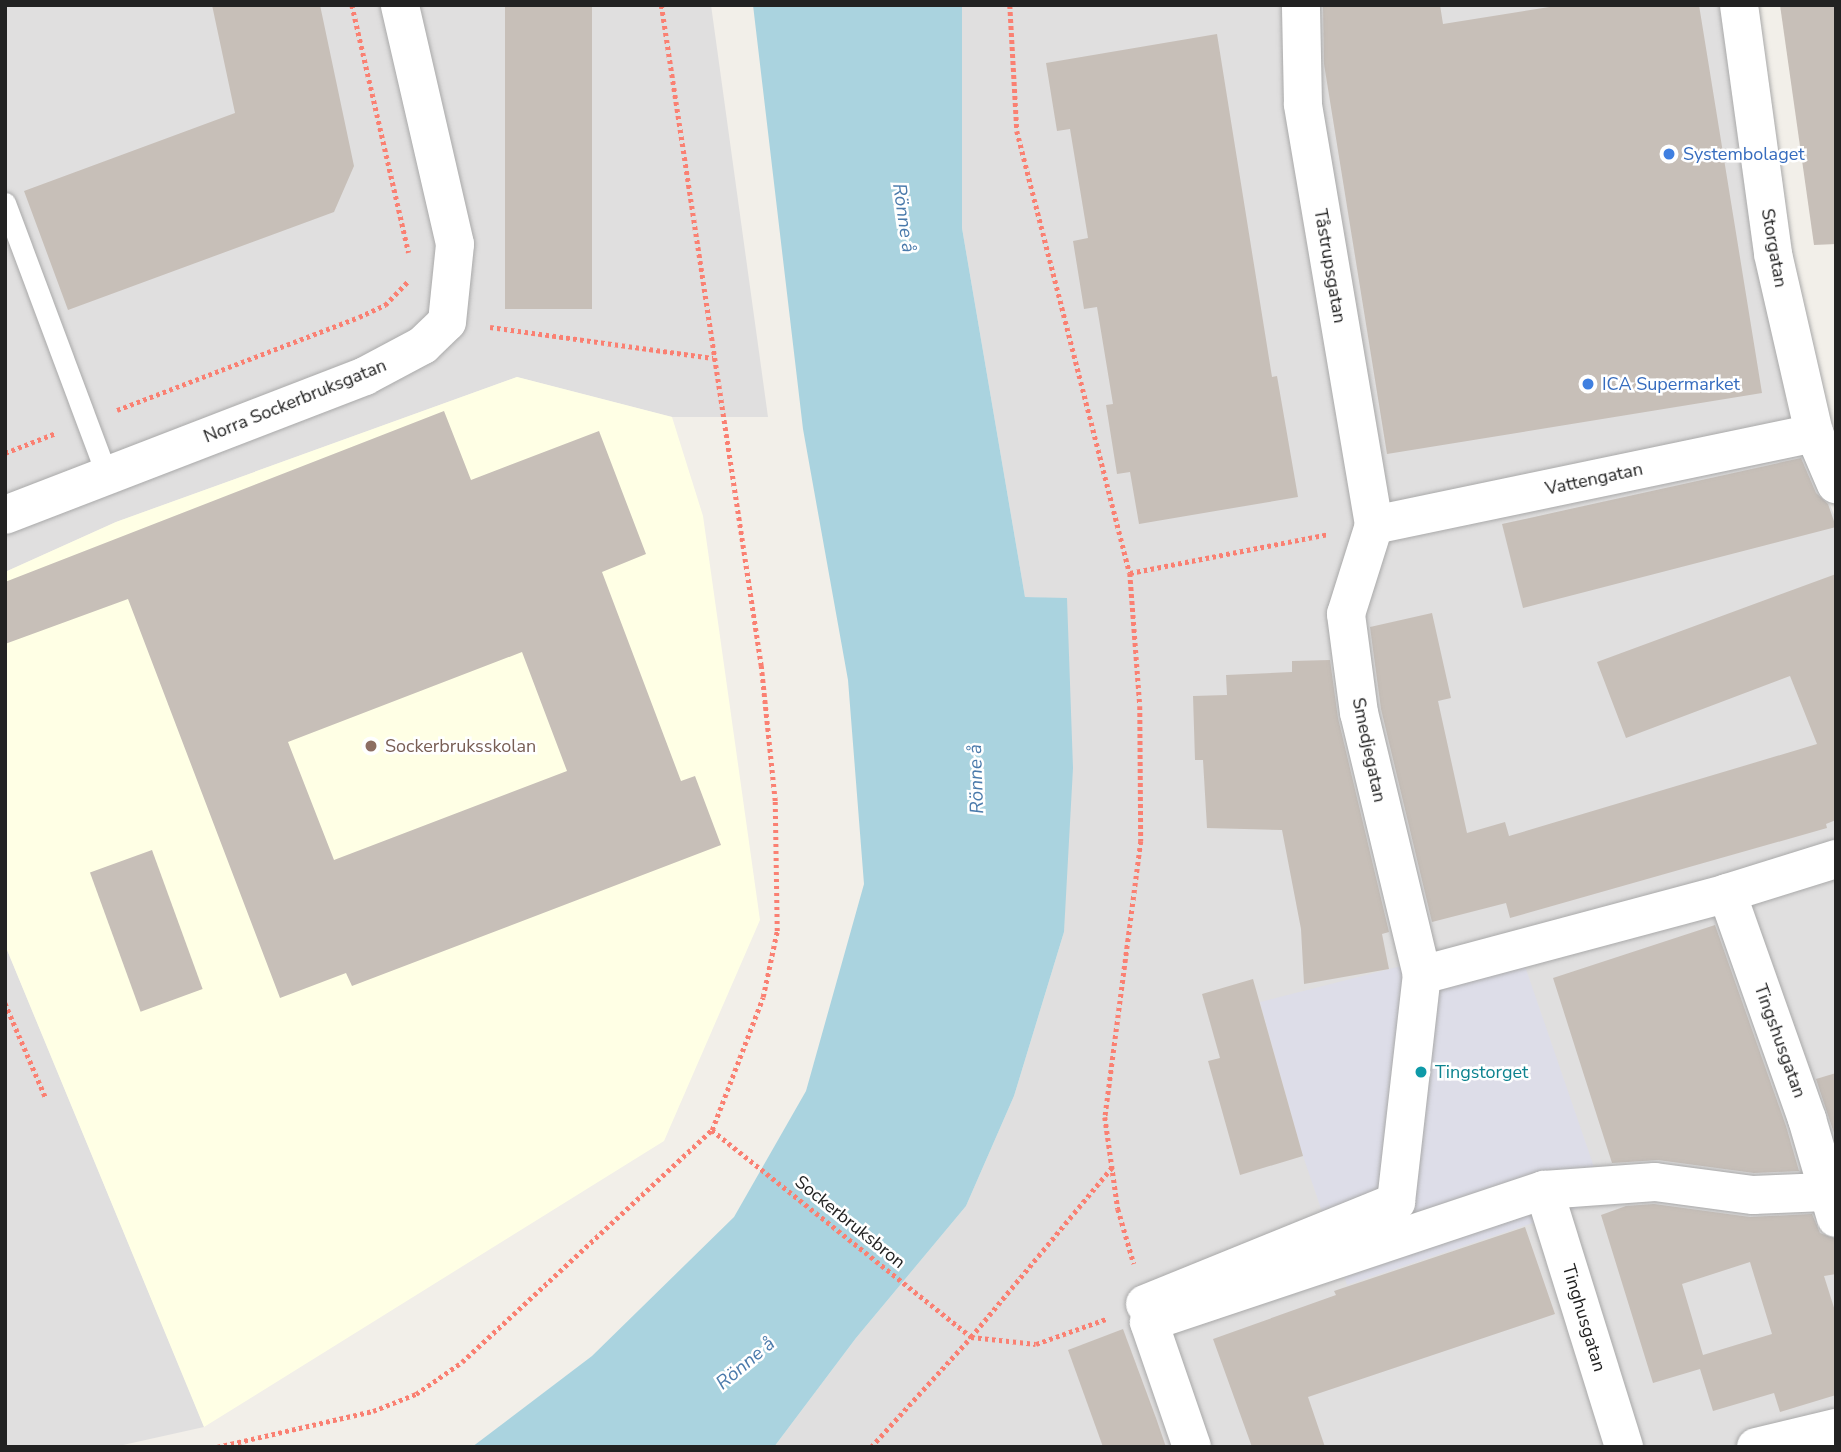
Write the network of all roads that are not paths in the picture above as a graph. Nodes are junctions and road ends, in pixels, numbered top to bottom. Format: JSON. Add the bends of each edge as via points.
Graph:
{"nodes":[{"id":1,"x":400,"y":5,"type":"edge"},
{"id":2,"x":1301,"y":5,"type":"edge"},
{"id":3,"x":1739,"y":5,"type":"edge"},
{"id":4,"x":5,"y":203,"type":"edge"},
{"id":5,"x":1814,"y":433,"type":"junction"},
{"id":6,"x":107,"y":476,"type":"junction"},
{"id":7,"x":1836,"y":484,"type":"edge"},
{"id":8,"x":5,"y":515,"type":"edge"},
{"id":9,"x":1374,"y":525,"type":"junction"},
{"id":10,"x":1836,"y":859,"type":"edge"},
{"id":11,"x":1727,"y":893,"type":"junction"},
{"id":12,"x":1422,"y":975,"type":"junction"},
{"id":13,"x":1544,"y":1190,"type":"junction"},
{"id":14,"x":1831,"y":1205,"type":"edge"},
{"id":15,"x":1147,"y":1313,"type":"junction"},
{"id":16,"x":1836,"y":1428,"type":"edge"},
{"id":17,"x":1192,"y":1447,"type":"edge"},
{"id":18,"x":1624,"y":1447,"type":"edge"},
{"id":19,"x":1756,"y":1447,"type":"edge"}],
"edges":[{"from":1,"to":6,"type":"street","name":"Norra Sockerbruksgatan","via":[[455,244],[447,322],[423,345],[365,376]]},
{"from":2,"to":9,"type":"street","name":"Tåstrupsgatan","via":[[1303,104]]},
{"from":3,"to":5,"type":"street","name":"Storgatan","via":[[1773,254]]},
{"from":4,"to":6,"type":"lane"},
{"from":5,"to":7,"type":"street","name":"Storgatan"},
{"from":5,"to":9,"type":"street","name":"Vattengatan"},
{"from":6,"to":8,"type":"street","name":"Norra Sockerbruksgatan"},
{"from":9,"to":12,"type":"street","name":"Smedjegatan","via":[[1346,614],[1359,713]]},
{"from":10,"to":11,"type":"street"},
{"from":11,"to":12,"type":"street"},
{"from":11,"to":14,"type":"street","name":"Tingshusgatan","via":[[1807,1119]]},
{"from":12,"to":15,"type":"street","via":[[1396,1202]]},
{"from":13,"to":14,"type":"street","name":"Tingshusgatan","via":[[1655,1182]]},
{"from":13,"to":15,"type":"street"},
{"from":13,"to":18,"type":"street","name":"Tinghusgatan"},
{"from":15,"to":17,"type":"street"},
{"from":16,"to":19,"type":"street"}]}
